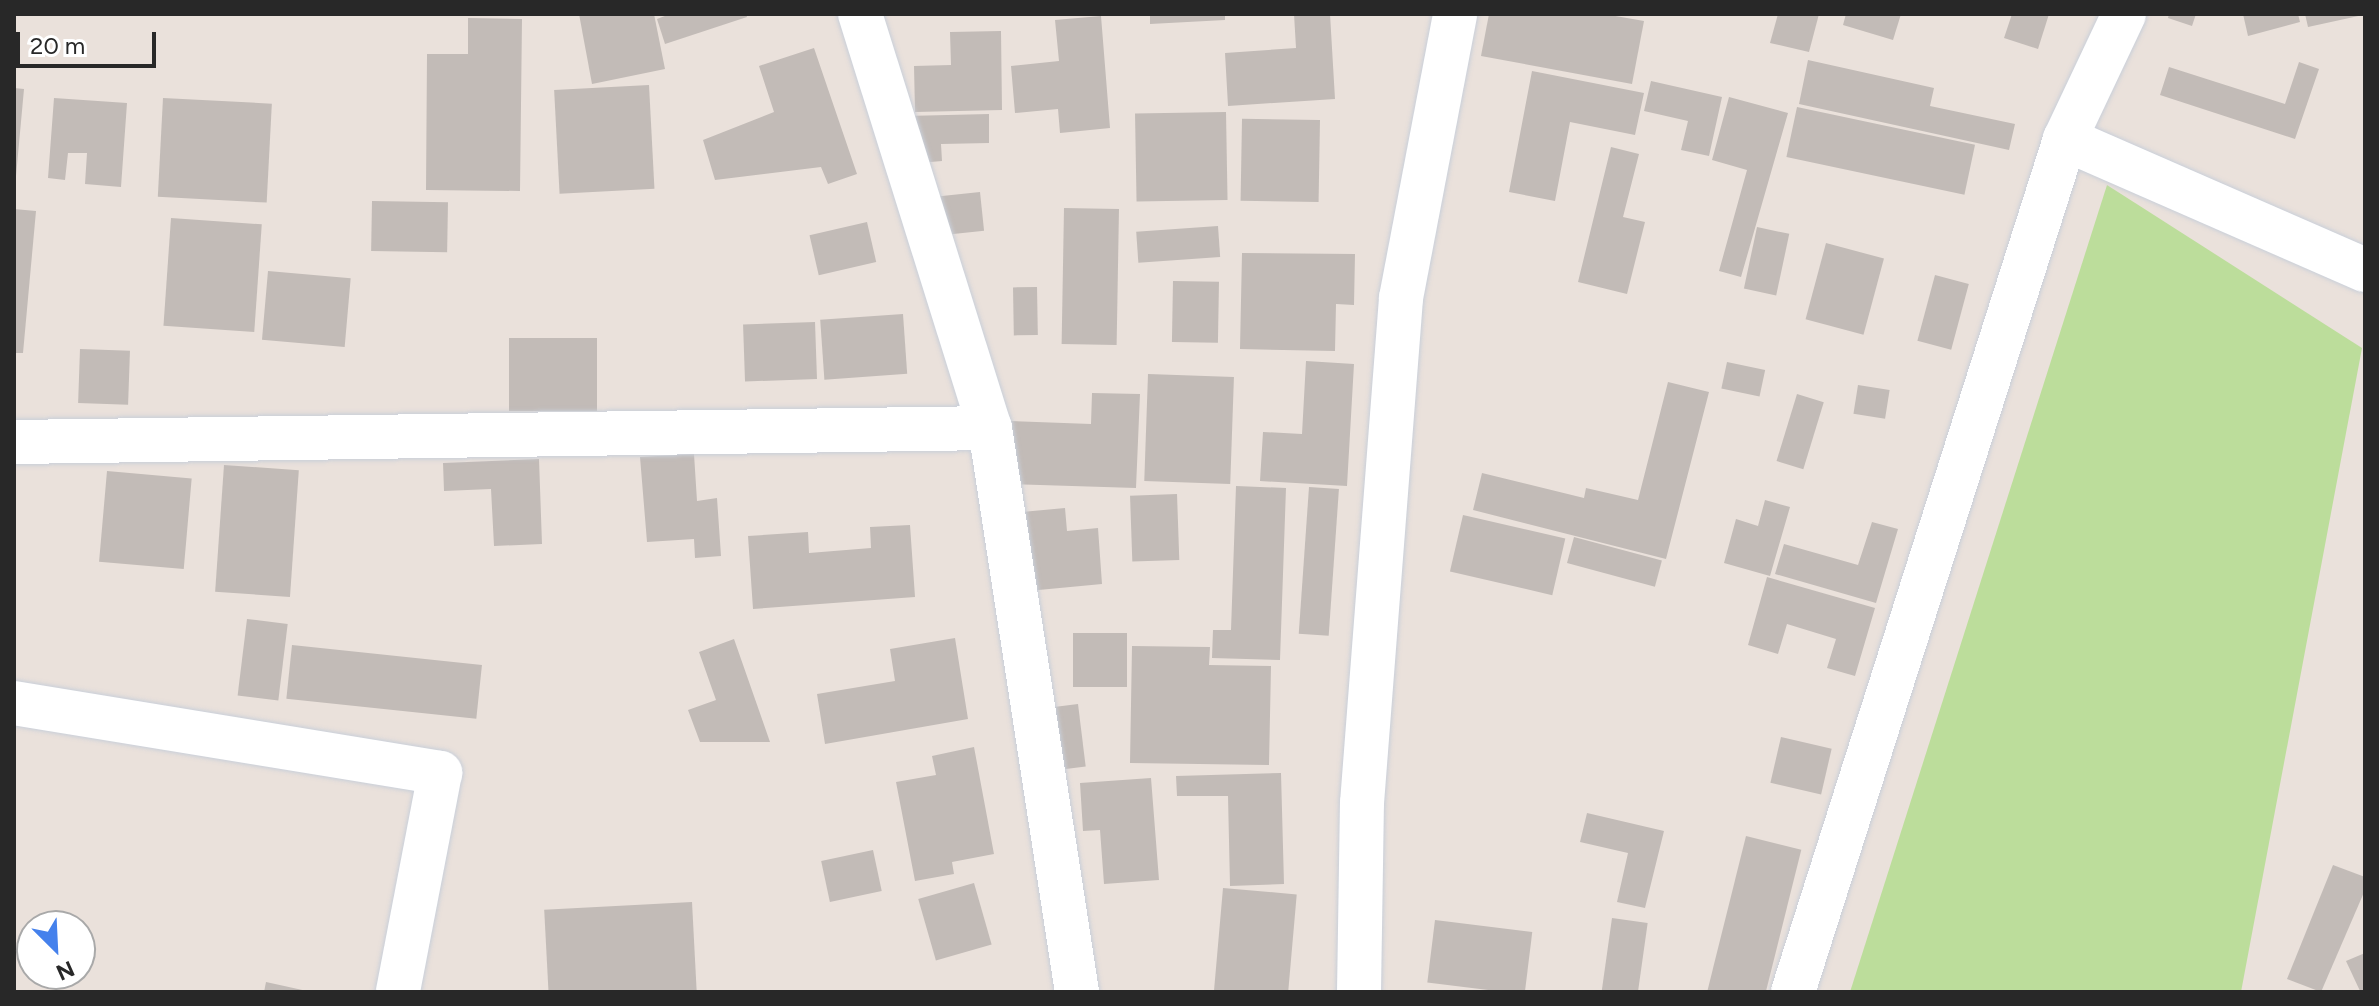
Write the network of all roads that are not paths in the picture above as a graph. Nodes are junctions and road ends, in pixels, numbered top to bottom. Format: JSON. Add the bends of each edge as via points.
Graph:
{"nodes":[{"id":1,"x":860,"y":14,"type":"edge"},
{"id":2,"x":1455,"y":14,"type":"edge"},
{"id":3,"x":2124,"y":14,"type":"edge"},
{"id":4,"x":2065,"y":139,"type":"junction"},
{"id":5,"x":2365,"y":270,"type":"edge"},
{"id":6,"x":990,"y":428,"type":"junction"},
{"id":7,"x":14,"y":442,"type":"edge"},
{"id":8,"x":14,"y":703,"type":"edge"},
{"id":9,"x":398,"y":992,"type":"edge"},
{"id":10,"x":1077,"y":992,"type":"edge"},
{"id":11,"x":1359,"y":992,"type":"edge"},
{"id":12,"x":1793,"y":992,"type":"edge"}],
"edges":[{"from":1,"to":6,"type":"street"},
{"from":2,"to":11,"type":"street","via":[[1401,298],[1362,803]]},
{"from":3,"to":4,"type":"street"},
{"from":4,"to":5,"type":"street"},
{"from":4,"to":12,"type":"street"},
{"from":6,"to":7,"type":"street"},
{"from":6,"to":10,"type":"street"},
{"from":8,"to":9,"type":"street","via":[[440,773]]}]}
